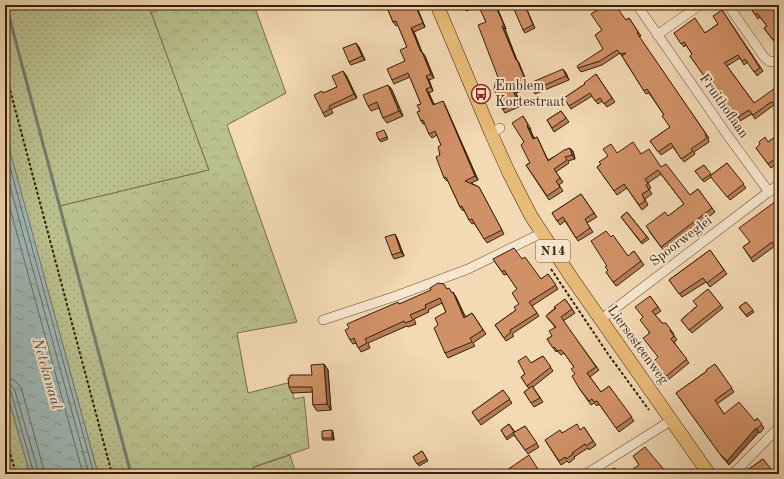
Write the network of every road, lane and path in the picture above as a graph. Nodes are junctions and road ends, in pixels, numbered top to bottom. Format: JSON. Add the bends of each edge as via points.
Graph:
{"nodes":[{"id":1,"x":437,"y":5,"type":"edge"},
{"id":2,"x":637,"y":5,"type":"edge"},
{"id":3,"x":700,"y":5,"type":"edge"},
{"id":4,"x":728,"y":5,"type":"edge"},
{"id":5,"x":657,"y":35,"type":"junction"},
{"id":6,"x":779,"y":59,"type":"edge"},
{"id":7,"x":5,"y":71,"type":"edge"},
{"id":8,"x":779,"y":184,"type":"edge"},
{"id":9,"x":769,"y":192,"type":"junction"},
{"id":10,"x":542,"y":233,"type":"junction"},
{"id":11,"x":548,"y":264,"type":"dead end"},
{"id":12,"x":323,"y":320,"type":"dead end"},
{"id":13,"x":600,"y":320,"type":"junction"},
{"id":14,"x":647,"y":408,"type":"dead end"},
{"id":15,"x":672,"y":420,"type":"junction"},
{"id":16,"x":779,"y":426,"type":"edge"},
{"id":17,"x":5,"y":435,"type":"edge"},
{"id":18,"x":16,"y":474,"type":"edge"},
{"id":19,"x":112,"y":474,"type":"edge"},
{"id":20,"x":586,"y":474,"type":"edge"},
{"id":21,"x":709,"y":474,"type":"edge"},
{"id":22,"x":733,"y":474,"type":"edge"}],
"edges":[{"from":1,"to":10,"type":"main road","name":"Liersesteenweg","number":"N14","via":[[495,130],[509,174]]},
{"from":2,"to":5,"type":"street","name":"Fruithoflaan"},
{"from":3,"to":5,"type":"street"},
{"from":4,"to":6,"type":"street","via":[[764,56],[770,62]]},
{"from":5,"to":9,"type":"street","name":"Fruithoflaan"},
{"from":7,"to":19,"type":"path"},
{"from":8,"to":9,"type":"street","name":"Spoorweglei"},
{"from":9,"to":13,"type":"street","name":"Spoorweglei"},
{"from":10,"to":12,"type":"street","via":[[468,269]]},
{"from":10,"to":13,"type":"main road","name":"Liersesteenweg","number":"N14"},
{"from":11,"to":14,"type":"path"},
{"from":13,"to":15,"type":"main road","name":"Liersesteenweg","number":"N14"},
{"from":15,"to":20,"type":"street"},
{"from":15,"to":21,"type":"main road","name":"Liersesteenweg","number":"N14"},
{"from":16,"to":22,"type":"street"},
{"from":17,"to":18,"type":"path"}]}
